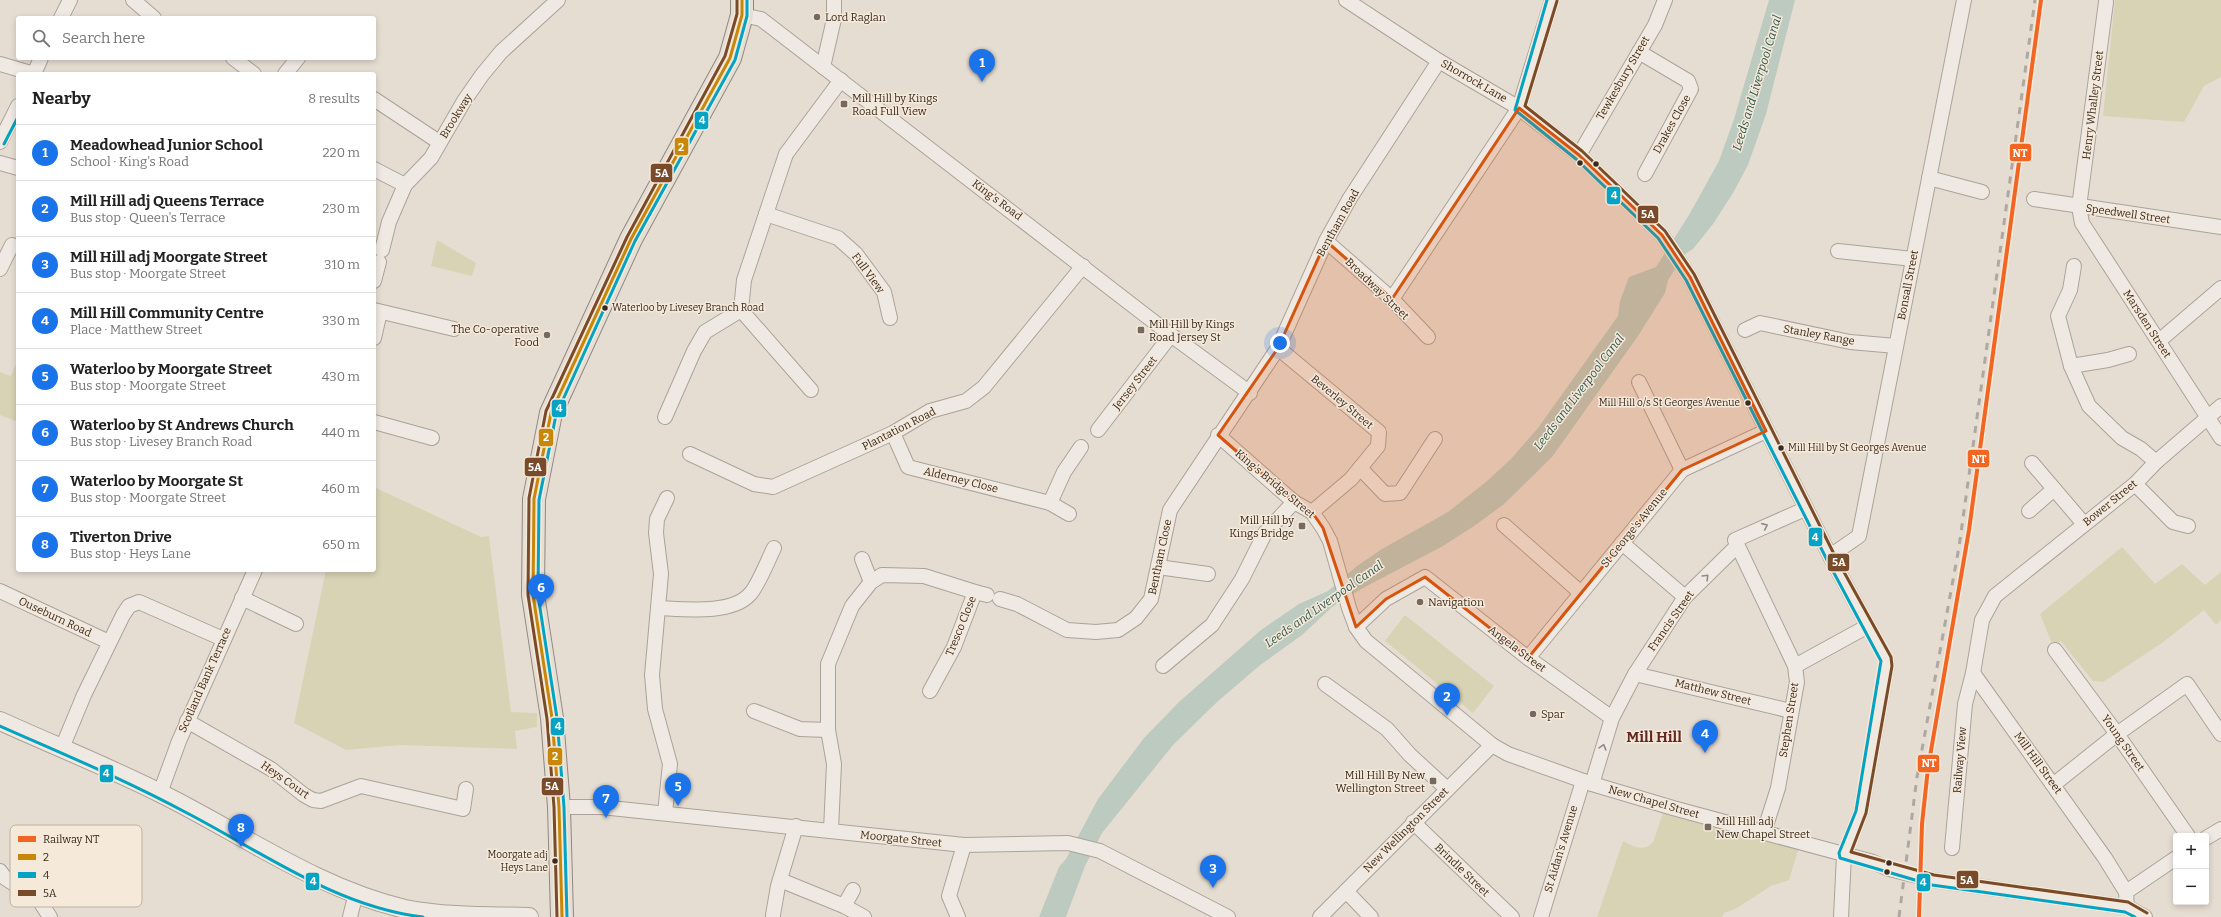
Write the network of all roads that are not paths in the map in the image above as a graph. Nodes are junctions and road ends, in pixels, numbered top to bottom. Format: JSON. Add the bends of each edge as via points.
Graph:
{"nodes":[{"id":1,"x":70,"y":0,"type":"edge"},
{"id":2,"x":133,"y":0,"type":"edge"},
{"id":3,"x":558,"y":0,"type":"edge"},
{"id":4,"x":834,"y":0,"type":"edge"},
{"id":5,"x":1346,"y":0,"type":"edge"},
{"id":6,"x":1552,"y":0,"type":"edge"},
{"id":7,"x":1665,"y":0,"type":"edge"},
{"id":8,"x":1964,"y":0,"type":"edge"},
{"id":9,"x":2106,"y":2,"type":"dead end"},
{"id":10,"x":742,"y":7,"type":"edge"},
{"id":11,"x":61,"y":16,"type":"edge"},
{"id":12,"x":152,"y":16,"type":"edge"},
{"id":13,"x":1638,"y":52,"type":"junction"},
{"id":14,"x":40,"y":60,"type":"edge"},
{"id":15,"x":235,"y":60,"type":"edge"},
{"id":16,"x":296,"y":60,"type":"edge"},
{"id":17,"x":1438,"y":61,"type":"junction"},
{"id":18,"x":0,"y":64,"type":"edge"},
{"id":19,"x":823,"y":67,"type":"junction"},
{"id":20,"x":27,"y":72,"type":"edge"},
{"id":21,"x":35,"y":72,"type":"edge"},
{"id":22,"x":251,"y":72,"type":"edge"},
{"id":23,"x":287,"y":72,"type":"edge"},
{"id":24,"x":841,"y":80,"type":"junction"},
{"id":25,"x":376,"y":100,"type":"edge"},
{"id":26,"x":1519,"y":108,"type":"junction"},
{"id":27,"x":16,"y":110,"type":"edge"},
{"id":28,"x":0,"y":142,"type":"edge"},
{"id":29,"x":440,"y":142,"type":"junction"},
{"id":30,"x":1579,"y":155,"type":"junction"},
{"id":31,"x":0,"y":163,"type":"edge"},
{"id":32,"x":16,"y":167,"type":"edge"},
{"id":33,"x":376,"y":170,"type":"edge"},
{"id":34,"x":1645,"y":174,"type":"dead end"},
{"id":35,"x":1929,"y":178,"type":"junction"},
{"id":36,"x":405,"y":185,"type":"junction"},
{"id":37,"x":1982,"y":192,"type":"dead end"},
{"id":38,"x":2034,"y":199,"type":"dead end"},
{"id":39,"x":2079,"y":207,"type":"junction"},
{"id":40,"x":766,"y":214,"type":"junction"},
{"id":41,"x":2221,"y":227,"type":"edge"},
{"id":42,"x":1326,"y":241,"type":"junction"},
{"id":43,"x":12,"y":245,"type":"dead end"},
{"id":44,"x":1838,"y":251,"type":"dead end"},
{"id":45,"x":1913,"y":259,"type":"junction"},
{"id":46,"x":377,"y":260,"type":"edge"},
{"id":47,"x":1083,"y":266,"type":"junction"},
{"id":48,"x":2074,"y":266,"type":"dead end"},
{"id":49,"x":0,"y":270,"type":"edge"},
{"id":50,"x":2221,"y":288,"type":"edge"},
{"id":51,"x":1392,"y":299,"type":"junction"},
{"id":52,"x":741,"y":310,"type":"junction"},
{"id":53,"x":377,"y":311,"type":"edge"},
{"id":54,"x":890,"y":318,"type":"dead end"},
{"id":55,"x":454,"y":329,"type":"dead end"},
{"id":56,"x":1745,"y":330,"type":"dead end"},
{"id":57,"x":1171,"y":335,"type":"junction"},
{"id":58,"x":1428,"y":337,"type":"dead end"},
{"id":59,"x":2159,"y":341,"type":"junction"},
{"id":60,"x":1896,"y":346,"type":"junction"},
{"id":61,"x":1278,"y":348,"type":"junction"},
{"id":62,"x":2129,"y":354,"type":"dead end"},
{"id":63,"x":2071,"y":366,"type":"junction"},
{"id":64,"x":1639,"y":382,"type":"dead end"},
{"id":65,"x":811,"y":390,"type":"dead end"},
{"id":66,"x":1250,"y":392,"type":"junction"},
{"id":67,"x":2221,"y":406,"type":"edge"},
{"id":68,"x":2208,"y":416,"type":"junction"},
{"id":69,"x":666,"y":417,"type":"dead end"},
{"id":70,"x":376,"y":423,"type":"edge"},
{"id":71,"x":1098,"y":430,"type":"dead end"},
{"id":72,"x":1766,"y":431,"type":"junction"},
{"id":73,"x":894,"y":433,"type":"junction"},
{"id":74,"x":1218,"y":435,"type":"junction"},
{"id":75,"x":432,"y":438,"type":"dead end"},
{"id":76,"x":2221,"y":438,"type":"edge"},
{"id":77,"x":1435,"y":439,"type":"dead end"},
{"id":78,"x":1081,"y":447,"type":"dead end"},
{"id":79,"x":690,"y":454,"type":"dead end"},
{"id":80,"x":2156,"y":462,"type":"junction"},
{"id":81,"x":2032,"y":463,"type":"dead end"},
{"id":82,"x":1360,"y":468,"type":"junction"},
{"id":83,"x":1682,"y":470,"type":"junction"},
{"id":84,"x":2135,"y":484,"type":"junction"},
{"id":85,"x":2054,"y":489,"type":"junction"},
{"id":86,"x":667,"y":498,"type":"dead end"},
{"id":87,"x":1294,"y":502,"type":"junction"},
{"id":88,"x":1050,"y":503,"type":"junction"},
{"id":89,"x":1805,"y":508,"type":"junction"},
{"id":90,"x":2029,"y":511,"type":"dead end"},
{"id":91,"x":1312,"y":512,"type":"junction"},
{"id":92,"x":1069,"y":514,"type":"dead end"},
{"id":93,"x":2084,"y":524,"type":"junction"},
{"id":94,"x":1504,"y":525,"type":"dead end"},
{"id":95,"x":2188,"y":526,"type":"dead end"},
{"id":96,"x":1622,"y":543,"type":"junction"},
{"id":97,"x":1737,"y":546,"type":"junction"},
{"id":98,"x":774,"y":548,"type":"dead end"},
{"id":99,"x":1830,"y":556,"type":"junction"},
{"id":100,"x":862,"y":559,"type":"dead end"},
{"id":101,"x":1158,"y":567,"type":"junction"},
{"id":102,"x":254,"y":572,"type":"edge"},
{"id":103,"x":1208,"y":574,"type":"dead end"},
{"id":104,"x":871,"y":582,"type":"junction"},
{"id":105,"x":0,"y":591,"type":"edge"},
{"id":106,"x":1581,"y":593,"type":"junction"},
{"id":107,"x":987,"y":595,"type":"junction"},
{"id":108,"x":242,"y":598,"type":"junction"},
{"id":109,"x":1686,"y":598,"type":"junction"},
{"id":110,"x":658,"y":608,"type":"junction"},
{"id":111,"x":296,"y":624,"type":"dead end"},
{"id":112,"x":1868,"y":626,"type":"junction"},
{"id":113,"x":1356,"y":627,"type":"junction"},
{"id":114,"x":223,"y":639,"type":"junction"},
{"id":115,"x":109,"y":642,"type":"junction"},
{"id":116,"x":2055,"y":650,"type":"dead end"},
{"id":117,"x":1528,"y":658,"type":"junction"},
{"id":118,"x":1163,"y":666,"type":"dead end"},
{"id":119,"x":1795,"y":666,"type":"junction"},
{"id":120,"x":1635,"y":674,"type":"junction"},
{"id":121,"x":1973,"y":674,"type":"junction"},
{"id":122,"x":1325,"y":684,"type":"dead end"},
{"id":123,"x":930,"y":691,"type":"dead end"},
{"id":124,"x":754,"y":711,"type":"dead end"},
{"id":125,"x":1791,"y":711,"type":"junction"},
{"id":126,"x":1612,"y":718,"type":"junction"},
{"id":127,"x":0,"y":721,"type":"edge"},
{"id":128,"x":187,"y":721,"type":"junction"},
{"id":129,"x":828,"y":730,"type":"junction"},
{"id":130,"x":2117,"y":734,"type":"junction"},
{"id":131,"x":2221,"y":734,"type":"edge"},
{"id":132,"x":1492,"y":745,"type":"junction"},
{"id":133,"x":62,"y":748,"type":"junction"},
{"id":134,"x":1587,"y":783,"type":"junction"},
{"id":135,"x":2053,"y":784,"type":"junction"},
{"id":136,"x":466,"y":789,"type":"dead end"},
{"id":137,"x":1446,"y":789,"type":"junction"},
{"id":138,"x":160,"y":793,"type":"junction"},
{"id":139,"x":559,"y":807,"type":"junction"},
{"id":140,"x":665,"y":813,"type":"junction"},
{"id":141,"x":1413,"y":822,"type":"junction"},
{"id":142,"x":796,"y":826,"type":"junction"},
{"id":143,"x":831,"y":830,"type":"junction"},
{"id":144,"x":1764,"y":832,"type":"junction"},
{"id":145,"x":2220,"y":832,"type":"edge"},
{"id":146,"x":2186,"y":833,"type":"edge"},
{"id":147,"x":2209,"y":837,"type":"edge"},
{"id":148,"x":964,"y":845,"type":"junction"},
{"id":149,"x":1952,"y":848,"type":"dead end"},
{"id":150,"x":1844,"y":855,"type":"junction"},
{"id":151,"x":2173,"y":860,"type":"edge"},
{"id":152,"x":0,"y":871,"type":"edge"},
{"id":153,"x":780,"y":880,"type":"junction"},
{"id":154,"x":10,"y":881,"type":"edge"},
{"id":155,"x":853,"y":890,"type":"dead end"},
{"id":156,"x":1346,"y":891,"type":"junction"},
{"id":157,"x":2126,"y":892,"type":"junction"},
{"id":158,"x":356,"y":893,"type":"junction"},
{"id":159,"x":844,"y":906,"type":"junction"},
{"id":160,"x":44,"y":907,"type":"edge"},
{"id":161,"x":2127,"y":907,"type":"junction"},
{"id":162,"x":773,"y":915,"type":"dead end"},
{"id":163,"x":50,"y":917,"type":"edge"},
{"id":164,"x":350,"y":917,"type":"edge"},
{"id":165,"x":529,"y":917,"type":"edge"},
{"id":166,"x":562,"y":917,"type":"edge"},
{"id":167,"x":864,"y":917,"type":"edge"},
{"id":168,"x":958,"y":917,"type":"edge"},
{"id":169,"x":1228,"y":917,"type":"edge"},
{"id":170,"x":1320,"y":917,"type":"edge"},
{"id":171,"x":1371,"y":917,"type":"edge"},
{"id":172,"x":1512,"y":917,"type":"edge"},
{"id":173,"x":1540,"y":917,"type":"edge"},
{"id":174,"x":1841,"y":917,"type":"edge"},
{"id":175,"x":2145,"y":917,"type":"edge"}],
"edges":[{"from":1,"to":11,"type":"street"},
{"from":2,"to":12,"type":"street"},
{"from":3,"to":29,"type":"street","name":"Brookway","via":[[501,52],[482,75]]},
{"from":4,"to":19,"type":"street","via":[[834,19]]},
{"from":5,"to":17,"type":"street","name":"Shorrock Lane"},
{"from":6,"to":26,"type":"street"},
{"from":7,"to":13,"type":"street","name":"Tewkesbury Street"},
{"from":8,"to":35,"type":"street","name":"Bonsall Street"},
{"from":9,"to":39,"type":"street","name":"Henry Whalley Street"},
{"from":10,"to":19,"type":"street","name":"King's Road","via":[[762,19]]},
{"from":10,"to":139,"type":"main road","via":[[730,58],[631,239],[551,413],[534,499],[533,595],[552,718]]},
{"from":13,"to":30,"type":"street","name":"Tewkesbury Street"},
{"from":13,"to":34,"type":"street","name":"Drakes Close","via":[[1688,81],[1691,89]]},
{"from":14,"to":21,"type":"street"},
{"from":15,"to":22,"type":"street"},
{"from":16,"to":23,"type":"street"},
{"from":17,"to":26,"type":"street","name":"Shorrock Lane"},
{"from":17,"to":42,"type":"street","name":"Bentham Road","via":[[1350,198]]},
{"from":18,"to":20,"type":"street"},
{"from":19,"to":24,"type":"street","name":"King's Road"},
{"from":24,"to":40,"type":"street","via":[[786,154]]},
{"from":24,"to":47,"type":"street","name":"King's Road"},
{"from":25,"to":29,"type":"street"},
{"from":26,"to":30,"type":"street","name":"Shorrock Lane"},
{"from":26,"to":51,"type":"street"},
{"from":27,"to":28,"type":"street"},
{"from":29,"to":36,"type":"street","name":"Brookway","via":[[427,162]]},
{"from":30,"to":72,"type":"street","name":"Shorrock Lane","via":[[1662,235],[1690,277]]},
{"from":31,"to":32,"type":"street"},
{"from":33,"to":36,"type":"street"},
{"from":35,"to":37,"type":"street"},
{"from":35,"to":45,"type":"street","name":"Bonsall Street"},
{"from":36,"to":46,"type":"street","name":"Brookway","via":[[397,200]]},
{"from":38,"to":39,"type":"street","name":"Speedwell Street"},
{"from":39,"to":41,"type":"street","name":"Speedwell Street"},
{"from":39,"to":59,"type":"street","name":"Marsden Street","via":[[2082,223]]},
{"from":40,"to":52,"type":"street","via":[[744,280]]},
{"from":40,"to":54,"type":"street","name":"Full View","via":[[838,238],[856,254],[884,292]]},
{"from":42,"to":51,"type":"street","name":"Broadway Street"},
{"from":42,"to":61,"type":"street","name":"Bentham Road"},
{"from":43,"to":49,"type":"street"},
{"from":44,"to":45,"type":"street"},
{"from":45,"to":60,"type":"street","name":"Bonsall Street"},
{"from":47,"to":57,"type":"street","name":"King's Road"},
{"from":47,"to":73,"type":"street","name":"Plantation Road","via":[[984,387],[966,401],[930,411]]},
{"from":48,"to":63,"type":"street","via":[[2070,290],[2058,316]]},
{"from":50,"to":59,"type":"street"},
{"from":51,"to":58,"type":"street","name":"Broadway Street"},
{"from":52,"to":65,"type":"street"},
{"from":52,"to":69,"type":"street","via":[[705,332],[694,351]]},
{"from":53,"to":55,"type":"street"},
{"from":56,"to":60,"type":"street","name":"Stanley Range","via":[[1760,323],[1850,342]]},
{"from":57,"to":66,"type":"street","name":"King's Road"},
{"from":57,"to":71,"type":"street","name":"Jersey Street"},
{"from":59,"to":68,"type":"street","name":"Marsden Street"},
{"from":60,"to":99,"type":"street","name":"Bonsall Street","via":[[1859,536]]},
{"from":61,"to":66,"type":"street","name":"Bentham Road"},
{"from":61,"to":82,"type":"street","name":"Beverley Street","via":[[1379,432],[1378,446]]},
{"from":62,"to":63,"type":"street"},
{"from":63,"to":80,"type":"street","via":[[2089,406],[2122,438]]},
{"from":64,"to":83,"type":"street"},
{"from":66,"to":74,"type":"street","name":"Bentham Close"},
{"from":67,"to":68,"type":"street","name":"Bower Street"},
{"from":68,"to":76,"type":"street","name":"Marsden Street"},
{"from":68,"to":80,"type":"street","name":"Bower Street"},
{"from":70,"to":75,"type":"street"},
{"from":72,"to":83,"type":"street","name":"St George's Avenue"},
{"from":72,"to":89,"type":"street"},
{"from":73,"to":79,"type":"street","name":"Plantation Road","via":[[773,487],[754,484]]},
{"from":73,"to":88,"type":"street","name":"Alderney Close","via":[[908,467]]},
{"from":74,"to":87,"type":"street","name":"King's Bridge Street"},
{"from":74,"to":101,"type":"street","name":"Bentham Close","via":[[1170,510]]},
{"from":77,"to":82,"type":"street","via":[[1400,493],[1384,494]]},
{"from":78,"to":88,"type":"street","via":[[1064,472]]},
{"from":80,"to":84,"type":"street","name":"Bower Street"},
{"from":81,"to":85,"type":"street"},
{"from":82,"to":91,"type":"street","name":"Beverley Street","via":[[1351,479]]},
{"from":83,"to":96,"type":"street","name":"St George's Avenue"},
{"from":84,"to":93,"type":"street","name":"Bower Street"},
{"from":84,"to":95,"type":"street","via":[[2173,522]]},
{"from":85,"to":90,"type":"street"},
{"from":85,"to":93,"type":"street"},
{"from":86,"to":110,"type":"street","via":[[657,519],[656,533],[661,574]]},
{"from":87,"to":91,"type":"street","name":"King's Bridge Street"},
{"from":87,"to":118,"type":"street","via":[[1265,533],[1242,579],[1212,625]]},
{"from":88,"to":92,"type":"street","name":"Alderney Close"},
{"from":97,"to":89,"type":"street","name":"Francis Street","one_way":true,"via":[[1735,540]]},
{"from":89,"to":99,"type":"street"},
{"from":91,"to":113,"type":"street","name":"King's Bridge Street","via":[[1330,541],[1348,608]]},
{"from":93,"to":121,"type":"street","name":"Bower Street","via":[[1995,596],[1982,620]]},
{"from":94,"to":106,"type":"street"},
{"from":96,"to":106,"type":"street","name":"St George's Avenue"},
{"from":96,"to":109,"type":"street"},
{"from":109,"to":97,"type":"street","name":"Francis Street","one_way":true},
{"from":97,"to":119,"type":"street","name":"Stephen Street"},
{"from":98,"to":110,"type":"street","via":[[750,595],[730,606],[702,610]]},
{"from":99,"to":112,"type":"street"},
{"from":100,"to":104,"type":"street"},
{"from":101,"to":103,"type":"street"},
{"from":101,"to":107,"type":"street","name":"Bentham Close","via":[[1152,599],[1136,618],[1118,630],[1067,630],[1018,604]]},
{"from":102,"to":108,"type":"street","name":"Scotland Bank Terrace"},
{"from":104,"to":107,"type":"street","name":"Tresco Close","via":[[882,575],[924,576]]},
{"from":104,"to":129,"type":"street","via":[[852,606],[828,664]]},
{"from":105,"to":115,"type":"street","name":"Ouseburn Road"},
{"from":106,"to":117,"type":"street","name":"St George's Avenue"},
{"from":107,"to":123,"type":"street","name":"Tresco Close"},
{"from":108,"to":111,"type":"street"},
{"from":108,"to":114,"type":"street","name":"Scotland Bank Terrace"},
{"from":109,"to":120,"type":"street","name":"Francis Street"},
{"from":110,"to":140,"type":"street","via":[[652,675],[655,709],[670,764]]},
{"from":112,"to":119,"type":"street"},
{"from":112,"to":150,"type":"street","via":[[1887,665],[1860,812]]},
{"from":113,"to":117,"type":"street","name":"Angela Street","via":[[1386,599],[1425,577]]},
{"from":113,"to":132,"type":"street","name":"King's Bridge Street","via":[[1366,641]]},
{"from":114,"to":115,"type":"street","via":[[139,602],[129,606]]},
{"from":114,"to":128,"type":"street","name":"Scotland Bank Terrace"},
{"from":115,"to":133,"type":"street"},
{"from":116,"to":130,"type":"street","name":"Young Street"},
{"from":117,"to":126,"type":"street","name":"Angela Street"},
{"from":119,"to":125,"type":"street","name":"Stephen Street","via":[[1797,682]]},
{"from":120,"to":125,"type":"street","name":"Matthew Street"},
{"from":120,"to":126,"type":"street","name":"Francis Street"},
{"from":121,"to":135,"type":"street","name":"Mill Hill Street"},
{"from":121,"to":149,"type":"street","name":"Railway View","via":[[1964,704]]},
{"from":122,"to":137,"type":"street","via":[[1388,729],[1410,755]]},
{"from":124,"to":129,"type":"street","via":[[800,729]]},
{"from":125,"to":144,"type":"street","name":"Stephen Street","via":[[1778,788]]},
{"from":134,"to":126,"type":"street","name":"Francis Street","one_way":true},
{"from":127,"to":133,"type":"street"},
{"from":128,"to":136,"type":"street","name":"Heys Court","via":[[271,769],[313,800],[321,801],[361,786],[463,809]]},
{"from":128,"to":138,"type":"street","name":"Scotland Bank Terrace"},
{"from":129,"to":143,"type":"street","via":[[834,764]]},
{"from":130,"to":131,"type":"street","via":[[2187,684]]},
{"from":130,"to":135,"type":"street"},
{"from":130,"to":146,"type":"street","name":"Young Street"},
{"from":132,"to":134,"type":"street","name":"New Chapel Street","via":[[1508,754]]},
{"from":132,"to":137,"type":"street","name":"New Wellington Street"},
{"from":133,"to":138,"type":"street"},
{"from":134,"to":144,"type":"street","name":"New Chapel Street"},
{"from":134,"to":173,"type":"street","name":"St Aidan's Avenue"},
{"from":135,"to":157,"type":"street","name":"Mill Hill Street"},
{"from":137,"to":141,"type":"street","name":"New Wellington Street"},
{"from":138,"to":158,"type":"street","via":[[296,867]]},
{"from":139,"to":140,"type":"street","name":"Moorgate Street","via":[[601,807]]},
{"from":139,"to":166,"type":"main road"},
{"from":140,"to":142,"type":"street","name":"Moorgate Street"},
{"from":141,"to":156,"type":"street","name":"New Wellington Street"},
{"from":141,"to":172,"type":"street","name":"Brindle Street"},
{"from":142,"to":143,"type":"street","name":"Moorgate Street"},
{"from":142,"to":153,"type":"street"},
{"from":143,"to":148,"type":"street","name":"Moorgate Street","via":[[875,837]]},
{"from":144,"to":150,"type":"street","name":"New Chapel Street"},
{"from":145,"to":147,"type":"street"},
{"from":148,"to":168,"type":"street","via":[[949,896]]},
{"from":148,"to":169,"type":"street","name":"Moorgate Street","via":[[1068,843],[1100,850]]},
{"from":150,"to":161,"type":"street","name":"New Chapel Street","bridge":true,"via":[[1933,880]]},
{"from":150,"to":174,"type":"street"},
{"from":151,"to":157,"type":"street"},
{"from":152,"to":154,"type":"street"},
{"from":153,"to":159,"type":"street"},
{"from":153,"to":162,"type":"street"},
{"from":155,"to":159,"type":"street"},
{"from":156,"to":170,"type":"street","name":"New Wellington Street"},
{"from":156,"to":171,"type":"street"},
{"from":157,"to":161,"type":"street","name":"Mill Hill Street"},
{"from":158,"to":164,"type":"street"},
{"from":158,"to":165,"type":"street","via":[[406,909],[456,916]]},
{"from":159,"to":167,"type":"street"},
{"from":160,"to":163,"type":"street"},
{"from":161,"to":175,"type":"street"}]}
